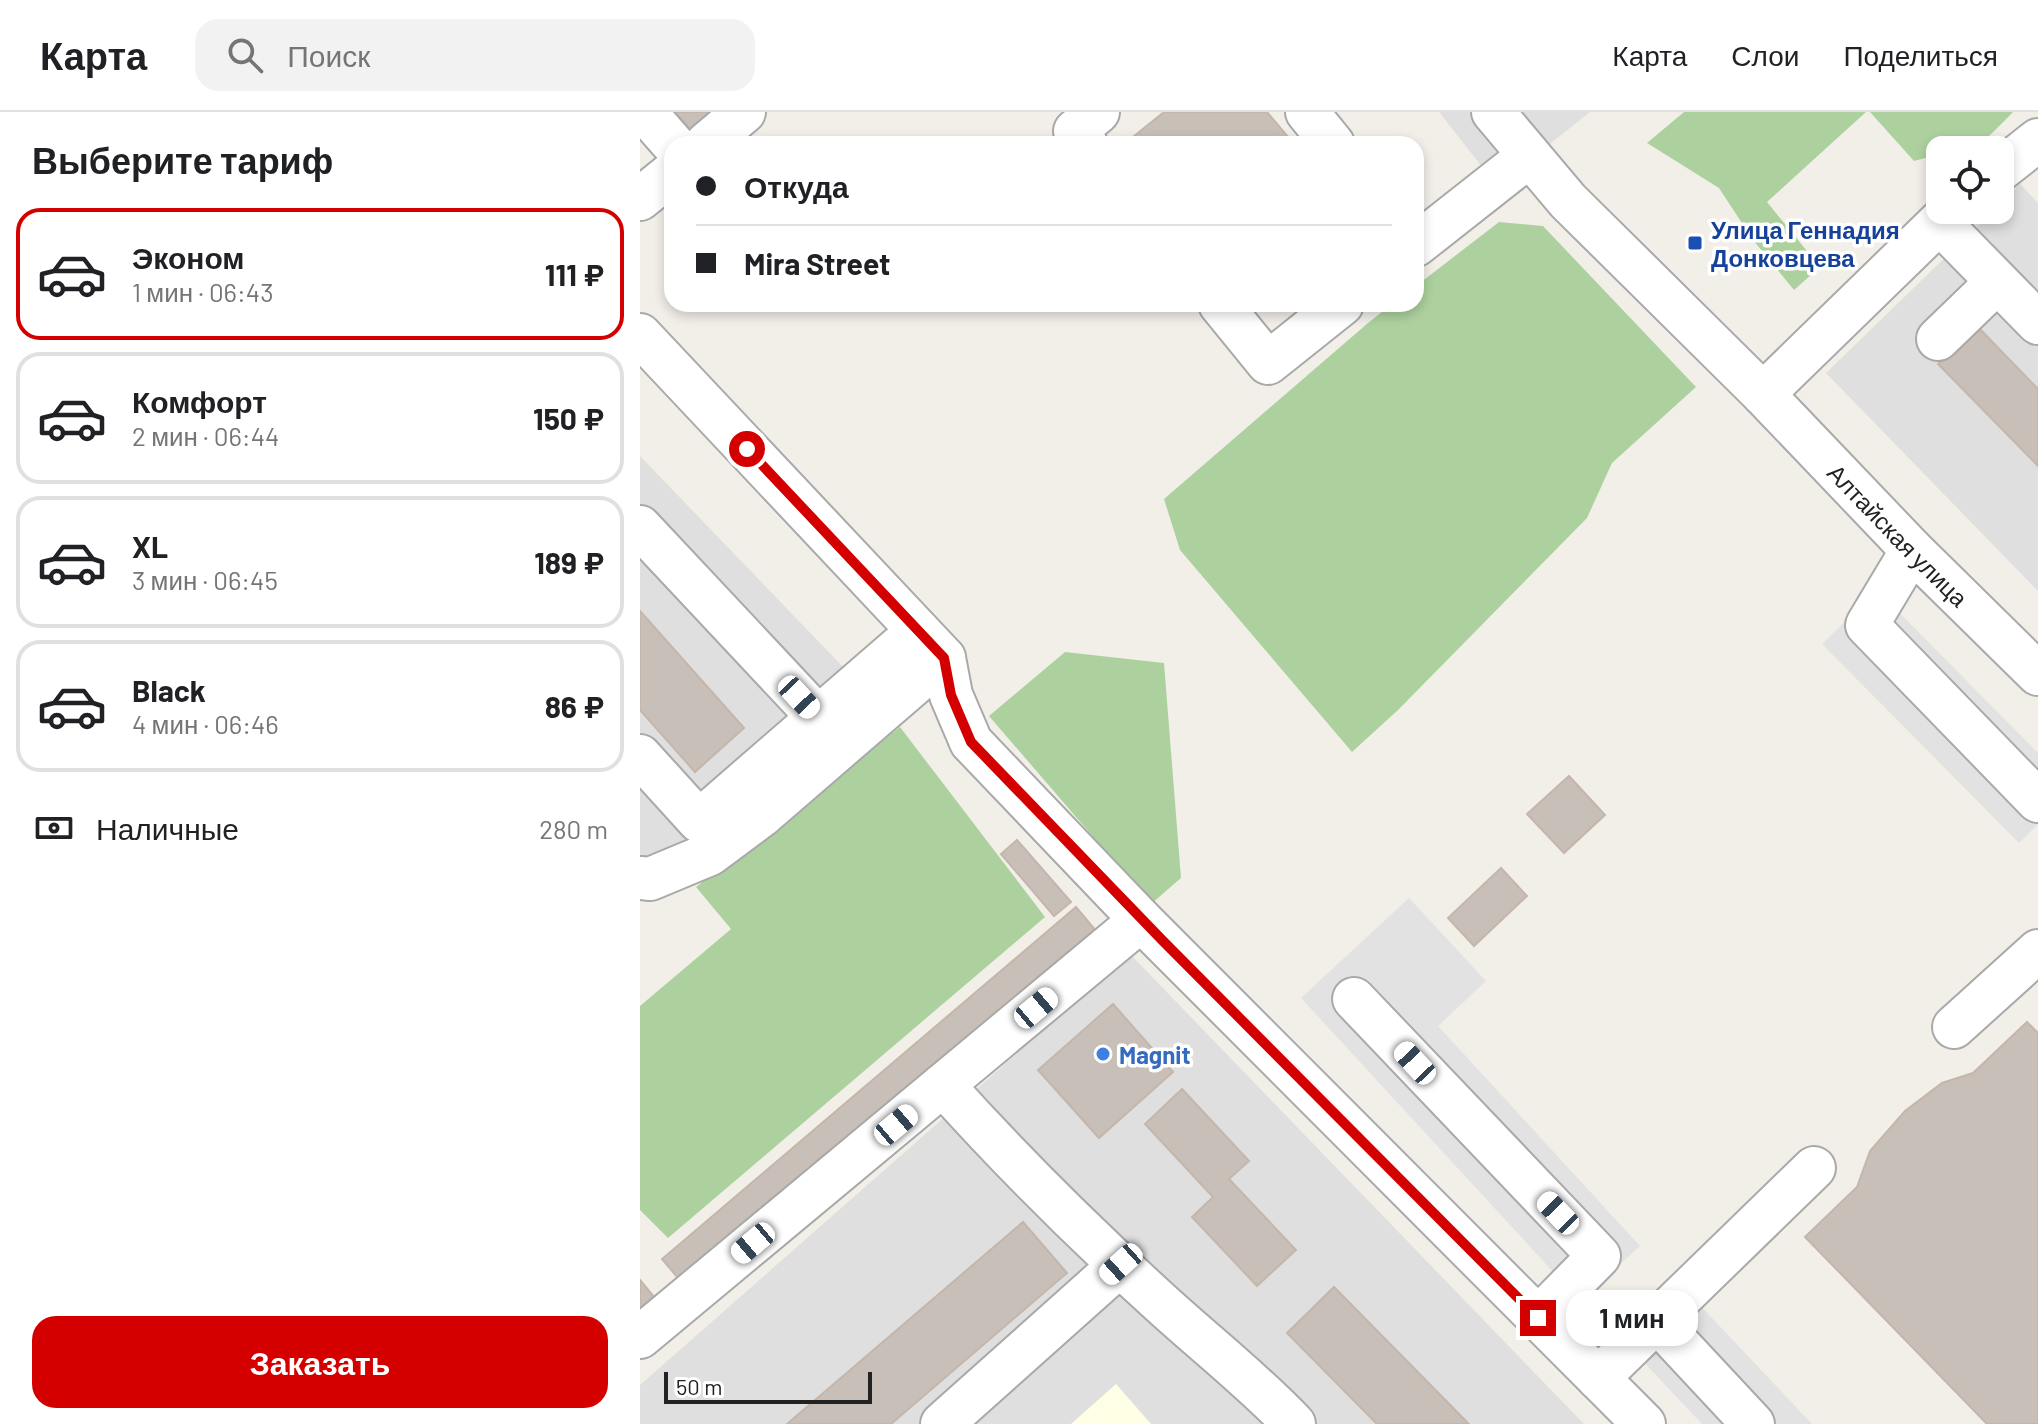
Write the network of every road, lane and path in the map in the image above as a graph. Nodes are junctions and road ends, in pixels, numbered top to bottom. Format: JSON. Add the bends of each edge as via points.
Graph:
{"nodes":[{"id":1,"x":645,"y":112,"type":"edge"},
{"id":2,"x":744,"y":112,"type":"edge"},
{"id":3,"x":1098,"y":112,"type":"edge"},
{"id":4,"x":1307,"y":112,"type":"edge"},
{"id":5,"x":1513,"y":127,"type":"edge"},
{"id":6,"x":666,"y":136,"type":"edge"},
{"id":7,"x":716,"y":136,"type":"edge"},
{"id":8,"x":1079,"y":136,"type":"edge"},
{"id":9,"x":1326,"y":136,"type":"edge"},
{"id":10,"x":2038,"y":140,"type":"edge"},
{"id":11,"x":2014,"y":159,"type":"edge"},
{"id":12,"x":664,"y":180,"type":"edge"},
{"id":13,"x":640,"y":199,"type":"edge"},
{"id":14,"x":1938,"y":224,"type":"edge"},
{"id":15,"x":1952,"y":224,"type":"edge"},
{"id":16,"x":1424,"y":235,"type":"edge"},
{"id":17,"x":1997,"y":282,"type":"junction"},
{"id":18,"x":1227,"y":312,"type":"edge"},
{"id":19,"x":1332,"y":312,"type":"edge"},
{"id":20,"x":2038,"y":323,"type":"edge"},
{"id":21,"x":640,"y":335,"type":"edge"},
{"id":22,"x":1938,"y":339,"type":"dead end"},
{"id":23,"x":1763,"y":394,"type":"junction"},
{"id":24,"x":640,"y":527,"type":"edge"},
{"id":25,"x":1912,"y":550,"type":"junction"},
{"id":26,"x":931,"y":644,"type":"junction"},
{"id":27,"x":2038,"y":674,"type":"edge"},
{"id":28,"x":819,"y":718,"type":"junction"},
{"id":29,"x":640,"y":756,"type":"edge"},
{"id":30,"x":2038,"y":801,"type":"edge"},
{"id":31,"x":640,"y":878,"type":"edge"},
{"id":32,"x":1141,"y":920,"type":"junction"},
{"id":33,"x":2038,"y":951,"type":"edge"},
{"id":34,"x":1354,"y":999,"type":"dead end"},
{"id":35,"x":1954,"y":1027,"type":"dead end"},
{"id":36,"x":943,"y":1085,"type":"junction"},
{"id":37,"x":1814,"y":1168,"type":"dead end"},
{"id":38,"x":1121,"y":1264,"type":"junction"},
{"id":39,"x":1538,"y":1318,"type":"junction"},
{"id":40,"x":1656,"y":1320,"type":"junction"},
{"id":41,"x":640,"y":1337,"type":"edge"},
{"id":42,"x":1598,"y":1378,"type":"junction"},
{"id":43,"x":1285,"y":1421,"type":"edge"},
{"id":44,"x":942,"y":1424,"type":"edge"},
{"id":45,"x":1644,"y":1424,"type":"edge"},
{"id":46,"x":1753,"y":1424,"type":"edge"}],
"edges":[{"from":1,"to":6,"type":"street"},
{"from":2,"to":7,"type":"street"},
{"from":3,"to":8,"type":"street","via":[[1075,131]]},
{"from":4,"to":9,"type":"street"},
{"from":5,"to":16,"type":"street"},
{"from":5,"to":23,"type":"street","name":"Алтайская улица","via":[[1568,201]]},
{"from":10,"to":11,"type":"street"},
{"from":12,"to":13,"type":"street"},
{"from":14,"to":23,"type":"street"},
{"from":15,"to":17,"type":"street"},
{"from":17,"to":20,"type":"street"},
{"from":17,"to":22,"type":"street"},
{"from":18,"to":19,"type":"street","via":[[1268,363]]},
{"from":21,"to":26,"type":"street"},
{"from":23,"to":25,"type":"street","name":"Алтайская улица"},
{"from":24,"to":28,"type":"street"},
{"from":25,"to":27,"type":"street","name":"Алтайская улица"},
{"from":25,"to":30,"type":"street","via":[[1867,625]]},
{"from":26,"to":28,"type":"street"},
{"from":26,"to":31,"type":"street","via":[[761,816],[710,854],[650,879]]},
{"from":26,"to":32,"type":"street","via":[[971,742]]},
{"from":28,"to":29,"type":"street","via":[[699,821]]},
{"from":32,"to":36,"type":"street"},
{"from":32,"to":39,"type":"street"},
{"from":33,"to":35,"type":"street"},
{"from":34,"to":39,"type":"street","via":[[1599,1256]]},
{"from":36,"to":38,"type":"street"},
{"from":36,"to":41,"type":"street"},
{"from":37,"to":40,"type":"street"},
{"from":38,"to":43,"type":"street","via":[[1255,1384]]},
{"from":38,"to":44,"type":"street"},
{"from":39,"to":42,"type":"street"},
{"from":40,"to":42,"type":"street"},
{"from":40,"to":46,"type":"street"},
{"from":42,"to":45,"type":"street"}]}
